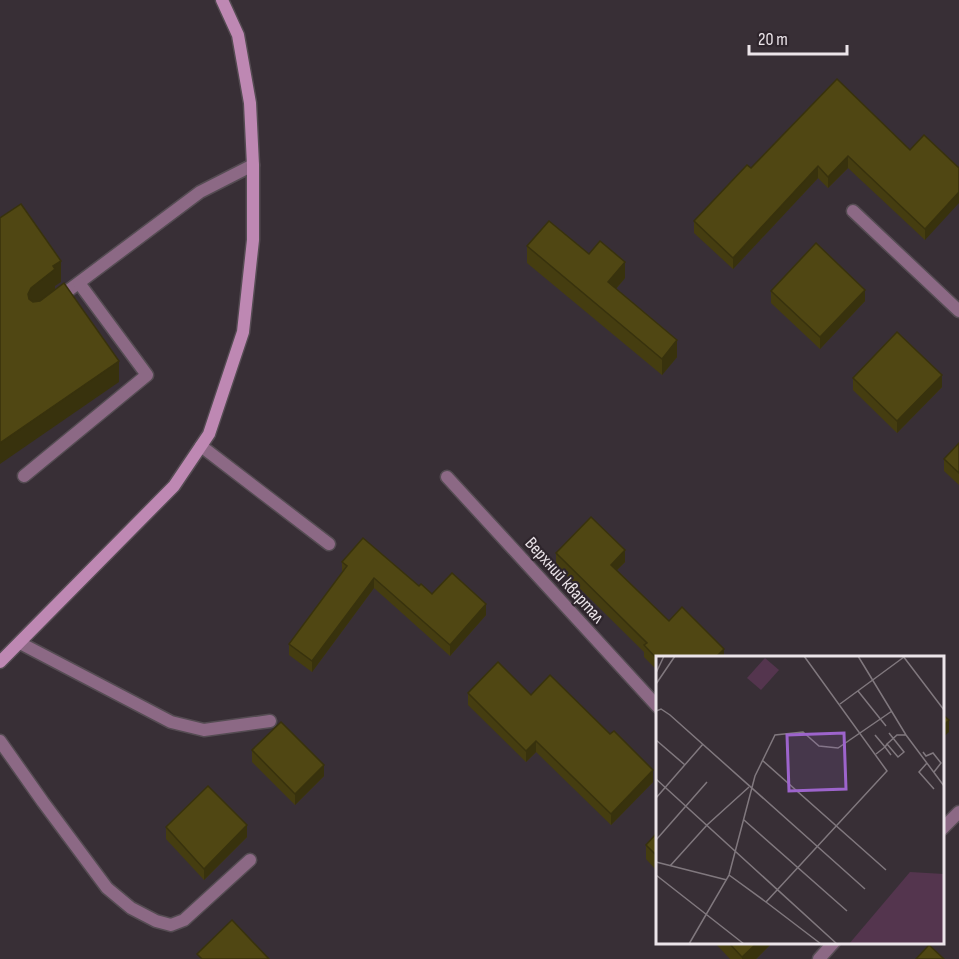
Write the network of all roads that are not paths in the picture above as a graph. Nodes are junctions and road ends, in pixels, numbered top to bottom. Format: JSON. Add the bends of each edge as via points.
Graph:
{"nodes":[{"id":1,"x":222,"y":0,"type":"edge"},
{"id":2,"x":253,"y":165,"type":"junction"},
{"id":3,"x":853,"y":212,"type":"dead end"},
{"id":4,"x":79,"y":283,"type":"junction"},
{"id":5,"x":45,"y":309,"type":"edge"},
{"id":6,"x":959,"y":311,"type":"edge"},
{"id":7,"x":201,"y":446,"type":"junction"},
{"id":8,"x":24,"y":476,"type":"dead end"},
{"id":9,"x":447,"y":477,"type":"dead end"},
{"id":10,"x":329,"y":544,"type":"dead end"},
{"id":11,"x":20,"y":643,"type":"junction"},
{"id":12,"x":0,"y":662,"type":"edge"},
{"id":13,"x":656,"y":706,"type":"edge"},
{"id":14,"x":270,"y":721,"type":"dead end"},
{"id":15,"x":0,"y":741,"type":"edge"},
{"id":16,"x":959,"y":812,"type":"edge"},
{"id":17,"x":944,"y":827,"type":"edge"},
{"id":18,"x":250,"y":860,"type":"dead end"},
{"id":19,"x":832,"y":944,"type":"edge"},
{"id":20,"x":819,"y":959,"type":"edge"}],
"edges":[{"from":1,"to":2,"type":"street","via":[[238,35],[250,103]]},
{"from":2,"to":4,"type":"street","via":[[200,192]]},
{"from":2,"to":7,"type":"street","via":[[254,240],[243,332],[209,434]]},
{"from":3,"to":6,"type":"street"},
{"from":4,"to":5,"type":"street"},
{"from":4,"to":8,"type":"street","via":[[147,375]]},
{"from":7,"to":10,"type":"street"},
{"from":7,"to":11,"type":"street","via":[[174,486]]},
{"from":9,"to":13,"type":"street","name":"Верхний квартал"},
{"from":11,"to":12,"type":"street"},
{"from":11,"to":14,"type":"street","via":[[171,722],[204,730]]},
{"from":15,"to":18,"type":"street","via":[[107,888],[131,908],[156,921],[171,925],[184,920]]},
{"from":16,"to":17,"type":"street"},
{"from":19,"to":20,"type":"street"}]}
